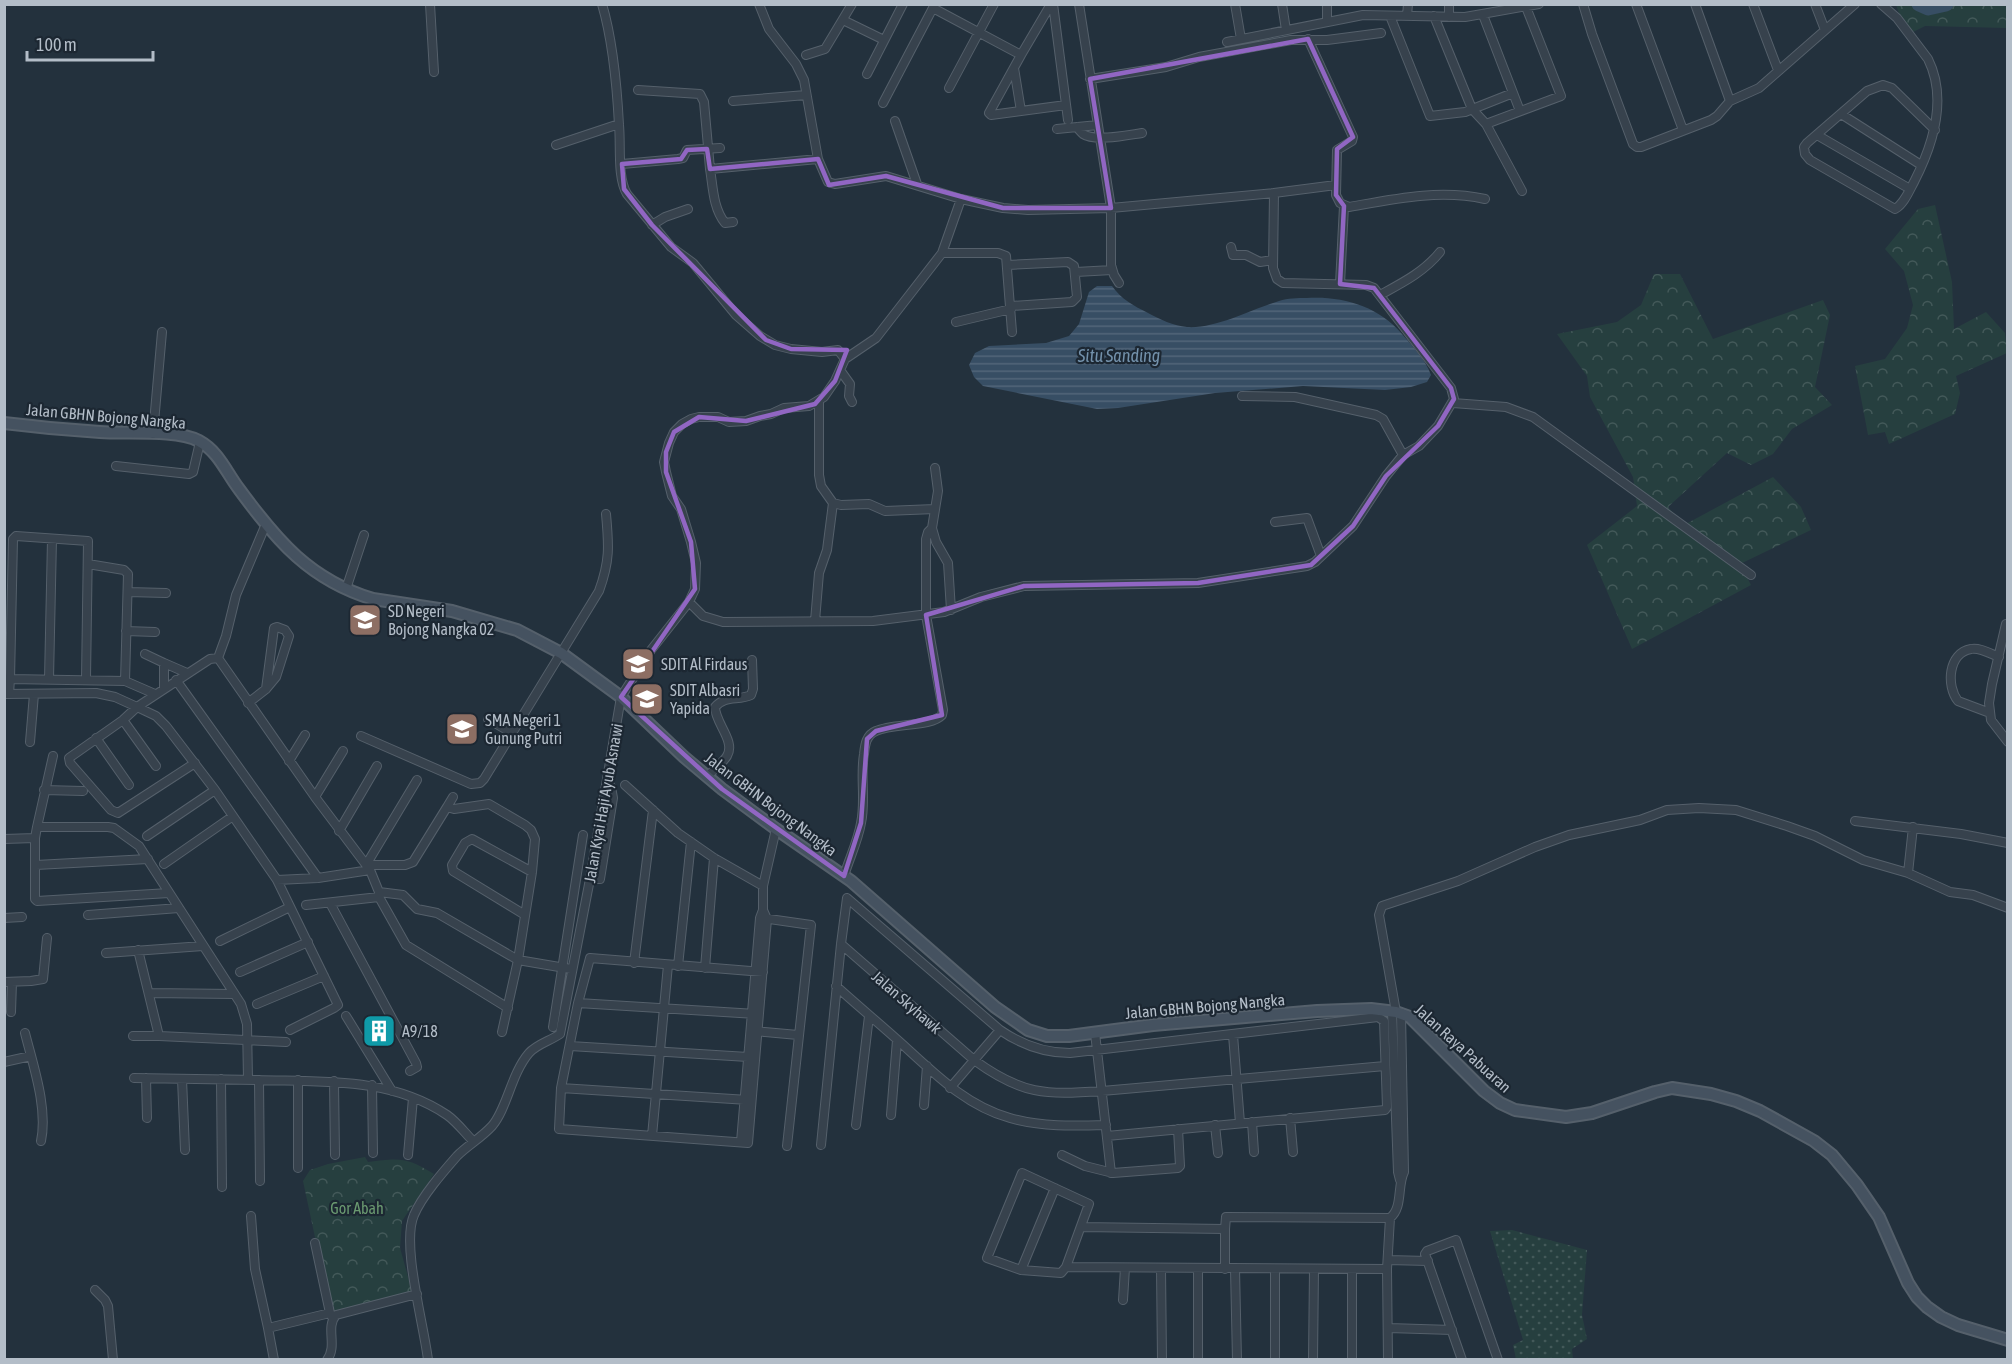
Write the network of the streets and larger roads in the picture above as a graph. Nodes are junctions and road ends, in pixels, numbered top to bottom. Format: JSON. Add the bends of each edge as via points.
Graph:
{"nodes":[{"id":1,"x":430,"y":4,"type":"edge"},
{"id":2,"x":602,"y":4,"type":"edge"},
{"id":3,"x":759,"y":4,"type":"edge"},
{"id":4,"x":852,"y":4,"type":"edge"},
{"id":5,"x":903,"y":4,"type":"edge"},
{"id":6,"x":994,"y":4,"type":"edge"},
{"id":7,"x":1052,"y":4,"type":"edge"},
{"id":8,"x":1079,"y":4,"type":"edge"},
{"id":9,"x":1235,"y":4,"type":"edge"},
{"id":10,"x":1282,"y":4,"type":"edge"},
{"id":11,"x":1327,"y":4,"type":"edge"},
{"id":12,"x":1368,"y":4,"type":"edge"},
{"id":13,"x":1408,"y":4,"type":"edge"},
{"id":14,"x":1449,"y":4,"type":"edge"},
{"id":15,"x":1494,"y":4,"type":"edge"},
{"id":16,"x":1583,"y":4,"type":"edge"},
{"id":17,"x":1636,"y":4,"type":"edge"},
{"id":18,"x":1695,"y":4,"type":"edge"},
{"id":19,"x":1753,"y":4,"type":"edge"},
{"id":20,"x":1815,"y":4,"type":"edge"},
{"id":21,"x":1855,"y":4,"type":"edge"},
{"id":22,"x":1881,"y":4,"type":"edge"},
{"id":23,"x":1537,"y":5,"type":"edge"},
{"id":24,"x":934,"y":6,"type":"edge"},
{"id":25,"x":1526,"y":7,"type":"junction"},
{"id":26,"x":1493,"y":14,"type":"junction"},
{"id":27,"x":1368,"y":15,"type":"junction"},
{"id":28,"x":1483,"y":15,"type":"junction"},
{"id":29,"x":1390,"y":16,"type":"junction"},
{"id":30,"x":1407,"y":16,"type":"junction"},
{"id":31,"x":1434,"y":16,"type":"junction"},
{"id":32,"x":1449,"y":17,"type":"junction"},
{"id":33,"x":843,"y":20,"type":"junction"},
{"id":34,"x":1327,"y":22,"type":"junction"},
{"id":35,"x":1286,"y":30,"type":"junction"},
{"id":36,"x":1825,"y":30,"type":"junction"},
{"id":37,"x":979,"y":32,"type":"junction"},
{"id":38,"x":1381,"y":33,"type":"dead end"},
{"id":39,"x":1241,"y":39,"type":"junction"},
{"id":40,"x":1308,"y":39,"type":"junction"},
{"id":41,"x":884,"y":40,"type":"junction"},
{"id":42,"x":1227,"y":42,"type":"dead end"},
{"id":43,"x":806,"y":55,"type":"dead end"},
{"id":44,"x":1021,"y":55,"type":"junction"},
{"id":45,"x":1014,"y":67,"type":"junction"},
{"id":46,"x":1778,"y":70,"type":"junction"},
{"id":47,"x":434,"y":72,"type":"dead end"},
{"id":48,"x":867,"y":74,"type":"dead end"},
{"id":49,"x":1090,"y":78,"type":"junction"},
{"id":50,"x":949,"y":88,"type":"dead end"},
{"id":51,"x":638,"y":90,"type":"dead end"},
{"id":52,"x":1513,"y":93,"type":"junction"},
{"id":53,"x":806,"y":95,"type":"junction"},
{"id":54,"x":733,"y":101,"type":"dead end"},
{"id":55,"x":1730,"y":101,"type":"junction"},
{"id":56,"x":882,"y":103,"type":"dead end"},
{"id":57,"x":1066,"y":105,"type":"junction"},
{"id":58,"x":1472,"y":109,"type":"junction"},
{"id":59,"x":1021,"y":111,"type":"junction"},
{"id":60,"x":1520,"y":111,"type":"junction"},
{"id":61,"x":1841,"y":114,"type":"junction"},
{"id":62,"x":1068,"y":120,"type":"dead end"},
{"id":63,"x":895,"y":121,"type":"dead end"},
{"id":64,"x":619,"y":124,"type":"junction"},
{"id":65,"x":1486,"y":124,"type":"junction"},
{"id":66,"x":1098,"y":125,"type":"junction"},
{"id":67,"x":1077,"y":127,"type":"junction"},
{"id":68,"x":1057,"y":129,"type":"dead end"},
{"id":69,"x":1683,"y":130,"type":"junction"},
{"id":70,"x":1935,"y":130,"type":"junction"},
{"id":71,"x":1142,"y":133,"type":"dead end"},
{"id":72,"x":1817,"y":135,"type":"junction"},
{"id":73,"x":1100,"y":137,"type":"junction"},
{"id":74,"x":556,"y":146,"type":"dead end"},
{"id":75,"x":720,"y":148,"type":"dead end"},
{"id":76,"x":708,"y":149,"type":"junction"},
{"id":77,"x":818,"y":159,"type":"junction"},
{"id":78,"x":621,"y":164,"type":"junction"},
{"id":79,"x":1921,"y":165,"type":"junction"},
{"id":80,"x":710,"y":169,"type":"junction"},
{"id":81,"x":917,"y":184,"type":"junction"},
{"id":82,"x":1336,"y":185,"type":"junction"},
{"id":83,"x":1910,"y":189,"type":"junction"},
{"id":84,"x":1522,"y":191,"type":"dead end"},
{"id":85,"x":1274,"y":193,"type":"junction"},
{"id":86,"x":961,"y":199,"type":"junction"},
{"id":87,"x":1485,"y":199,"type":"dead end"},
{"id":88,"x":1344,"y":206,"type":"junction"},
{"id":89,"x":1111,"y":208,"type":"junction"},
{"id":90,"x":688,"y":209,"type":"dead end"},
{"id":91,"x":733,"y":222,"type":"dead end"},
{"id":92,"x":652,"y":225,"type":"junction"},
{"id":93,"x":1232,"y":247,"type":"dead end"},
{"id":94,"x":1440,"y":252,"type":"dead end"},
{"id":95,"x":942,"y":253,"type":"junction"},
{"id":96,"x":1273,"y":260,"type":"junction"},
{"id":97,"x":1008,"y":265,"type":"junction"},
{"id":98,"x":1112,"y":270,"type":"junction"},
{"id":99,"x":1076,"y":272,"type":"junction"},
{"id":100,"x":1119,"y":283,"type":"dead end"},
{"id":101,"x":1340,"y":284,"type":"junction"},
{"id":102,"x":1380,"y":295,"type":"junction"},
{"id":103,"x":1011,"y":308,"type":"junction"},
{"id":104,"x":956,"y":322,"type":"dead end"},
{"id":105,"x":162,"y":332,"type":"dead end"},
{"id":106,"x":1012,"y":332,"type":"dead end"},
{"id":107,"x":844,"y":359,"type":"junction"},
{"id":108,"x":840,"y":370,"type":"junction"},
{"id":109,"x":1242,"y":396,"type":"dead end"},
{"id":110,"x":819,"y":401,"type":"junction"},
{"id":111,"x":852,"y":402,"type":"dead end"},
{"id":112,"x":1453,"y":403,"type":"junction"},
{"id":113,"x":4,"y":423,"type":"edge"},
{"id":114,"x":153,"y":434,"type":"junction"},
{"id":115,"x":200,"y":442,"type":"junction"},
{"id":116,"x":1403,"y":455,"type":"junction"},
{"id":117,"x":116,"y":466,"type":"dead end"},
{"id":118,"x":935,"y":468,"type":"dead end"},
{"id":119,"x":833,"y":503,"type":"junction"},
{"id":120,"x":935,"y":509,"type":"junction"},
{"id":121,"x":606,"y":514,"type":"dead end"},
{"id":122,"x":1275,"y":522,"type":"dead end"},
{"id":123,"x":266,"y":524,"type":"junction"},
{"id":124,"x":932,"y":528,"type":"junction"},
{"id":125,"x":364,"y":535,"type":"dead end"},
{"id":126,"x":52,"y":539,"type":"junction"},
{"id":127,"x":1321,"y":556,"type":"junction"},
{"id":128,"x":88,"y":564,"type":"junction"},
{"id":129,"x":1751,"y":575,"type":"dead end"},
{"id":130,"x":346,"y":589,"type":"junction"},
{"id":131,"x":128,"y":592,"type":"junction"},
{"id":132,"x":166,"y":593,"type":"dead end"},
{"id":133,"x":689,"y":602,"type":"junction"},
{"id":134,"x":951,"y":610,"type":"junction"},
{"id":135,"x":926,"y":615,"type":"junction"},
{"id":136,"x":814,"y":621,"type":"junction"},
{"id":137,"x":2007,"y":624,"type":"edge"},
{"id":138,"x":126,"y":631,"type":"junction"},
{"id":139,"x":155,"y":632,"type":"dead end"},
{"id":140,"x":561,"y":653,"type":"junction"},
{"id":141,"x":145,"y":654,"type":"dead end"},
{"id":142,"x":1999,"y":657,"type":"junction"},
{"id":143,"x":218,"y":658,"type":"junction"},
{"id":144,"x":752,"y":660,"type":"dead end"},
{"id":145,"x":164,"y":663,"type":"junction"},
{"id":146,"x":188,"y":673,"type":"junction"},
{"id":147,"x":49,"y":679,"type":"junction"},
{"id":148,"x":87,"y":679,"type":"junction"},
{"id":149,"x":176,"y":680,"type":"junction"},
{"id":150,"x":10,"y":681,"type":"junction"},
{"id":151,"x":125,"y":681,"type":"junction"},
{"id":152,"x":164,"y":688,"type":"junction"},
{"id":153,"x":266,"y":688,"type":"junction"},
{"id":154,"x":8,"y":693,"type":"edge"},
{"id":155,"x":34,"y":693,"type":"junction"},
{"id":156,"x":621,"y":697,"type":"junction"},
{"id":157,"x":146,"y":700,"type":"junction"},
{"id":158,"x":248,"y":703,"type":"junction"},
{"id":159,"x":1990,"y":713,"type":"junction"},
{"id":160,"x":488,"y":719,"type":"dead end"},
{"id":161,"x":123,"y":720,"type":"junction"},
{"id":162,"x":512,"y":733,"type":"junction"},
{"id":163,"x":305,"y":735,"type":"dead end"},
{"id":164,"x":361,"y":736,"type":"dead end"},
{"id":165,"x":96,"y":738,"type":"junction"},
{"id":166,"x":30,"y":742,"type":"dead end"},
{"id":167,"x":2007,"y":742,"type":"edge"},
{"id":168,"x":343,"y":751,"type":"dead end"},
{"id":169,"x":53,"y":756,"type":"dead end"},
{"id":170,"x":289,"y":761,"type":"junction"},
{"id":171,"x":195,"y":763,"type":"junction"},
{"id":172,"x":156,"y":766,"type":"dead end"},
{"id":173,"x":377,"y":766,"type":"dead end"},
{"id":174,"x":707,"y":777,"type":"junction"},
{"id":175,"x":417,"y":780,"type":"dead end"},
{"id":176,"x":607,"y":780,"type":"junction"},
{"id":177,"x":129,"y":785,"type":"dead end"},
{"id":178,"x":624,"y":785,"type":"dead end"},
{"id":179,"x":44,"y":790,"type":"junction"},
{"id":180,"x":83,"y":790,"type":"dead end"},
{"id":181,"x":215,"y":790,"type":"junction"},
{"id":182,"x":315,"y":797,"type":"junction"},
{"id":183,"x":453,"y":797,"type":"dead end"},
{"id":184,"x":447,"y":807,"type":"junction"},
{"id":185,"x":653,"y":810,"type":"junction"},
{"id":186,"x":233,"y":816,"type":"junction"},
{"id":187,"x":1856,"y":821,"type":"dead end"},
{"id":188,"x":37,"y":826,"type":"junction"},
{"id":189,"x":1913,"y":827,"type":"junction"},
{"id":190,"x":776,"y":830,"type":"junction"},
{"id":191,"x":339,"y":831,"type":"junction"},
{"id":192,"x":147,"y":836,"type":"dead end"},
{"id":193,"x":36,"y":838,"type":"junction"},
{"id":194,"x":4,"y":839,"type":"edge"},
{"id":195,"x":691,"y":842,"type":"junction"},
{"id":196,"x":2007,"y":843,"type":"edge"},
{"id":197,"x":596,"y":844,"type":"junction"},
{"id":198,"x":714,"y":858,"type":"junction"},
{"id":199,"x":148,"y":859,"type":"junction"},
{"id":200,"x":164,"y":864,"type":"dead end"},
{"id":201,"x":36,"y":865,"type":"junction"},
{"id":202,"x":368,"y":867,"type":"junction"},
{"id":203,"x":532,"y":872,"type":"junction"},
{"id":204,"x":1908,"y":873,"type":"junction"},
{"id":205,"x":318,"y":878,"type":"junction"},
{"id":206,"x":848,"y":878,"type":"junction"},
{"id":207,"x":590,"y":879,"type":"junction"},
{"id":208,"x":283,"y":880,"type":"junction"},
{"id":209,"x":763,"y":886,"type":"junction"},
{"id":210,"x":169,"y":893,"type":"junction"},
{"id":211,"x":379,"y":894,"type":"junction"},
{"id":212,"x":847,"y":898,"type":"junction"},
{"id":213,"x":330,"y":903,"type":"junction"},
{"id":214,"x":306,"y":905,"type":"dead end"},
{"id":215,"x":179,"y":908,"type":"junction"},
{"id":216,"x":290,"y":908,"type":"junction"},
{"id":217,"x":2007,"y":908,"type":"edge"},
{"id":218,"x":88,"y":915,"type":"dead end"},
{"id":219,"x":525,"y":915,"type":"junction"},
{"id":220,"x":763,"y":916,"type":"junction"},
{"id":221,"x":22,"y":917,"type":"dead end"},
{"id":222,"x":4,"y":918,"type":"edge"},
{"id":223,"x":47,"y":938,"type":"dead end"},
{"id":224,"x":220,"y":941,"type":"dead end"},
{"id":225,"x":308,"y":942,"type":"junction"},
{"id":226,"x":841,"y":945,"type":"junction"},
{"id":227,"x":203,"y":946,"type":"junction"},
{"id":228,"x":138,"y":950,"type":"junction"},
{"id":229,"x":106,"y":952,"type":"dead end"},
{"id":230,"x":518,"y":960,"type":"junction"},
{"id":231,"x":634,"y":963,"type":"junction"},
{"id":232,"x":668,"y":965,"type":"junction"},
{"id":233,"x":678,"y":966,"type":"junction"},
{"id":234,"x":562,"y":967,"type":"junction"},
{"id":235,"x":705,"y":968,"type":"junction"},
{"id":236,"x":571,"y":969,"type":"junction"},
{"id":237,"x":240,"y":972,"type":"dead end"},
{"id":238,"x":759,"y":972,"type":"junction"},
{"id":239,"x":324,"y":976,"type":"junction"},
{"id":240,"x":8,"y":982,"type":"edge"},
{"id":241,"x":836,"y":986,"type":"junction"},
{"id":242,"x":149,"y":993,"type":"junction"},
{"id":243,"x":234,"y":994,"type":"junction"},
{"id":244,"x":578,"y":1003,"type":"junction"},
{"id":245,"x":257,"y":1004,"type":"dead end"},
{"id":246,"x":507,"y":1008,"type":"junction"},
{"id":247,"x":664,"y":1008,"type":"junction"},
{"id":248,"x":11,"y":1012,"type":"dead end"},
{"id":249,"x":1396,"y":1012,"type":"junction"},
{"id":250,"x":755,"y":1014,"type":"junction"},
{"id":251,"x":346,"y":1016,"type":"dead end"},
{"id":252,"x":869,"y":1016,"type":"junction"},
{"id":253,"x":553,"y":1027,"type":"dead end"},
{"id":254,"x":290,"y":1030,"type":"dead end"},
{"id":255,"x":1000,"y":1030,"type":"junction"},
{"id":256,"x":754,"y":1031,"type":"junction"},
{"id":257,"x":25,"y":1032,"type":"dead end"},
{"id":258,"x":502,"y":1032,"type":"dead end"},
{"id":259,"x":1095,"y":1033,"type":"junction"},
{"id":260,"x":798,"y":1035,"type":"junction"},
{"id":261,"x":1233,"y":1035,"type":"junction"},
{"id":262,"x":134,"y":1036,"type":"dead end"},
{"id":263,"x":159,"y":1036,"type":"junction"},
{"id":264,"x":247,"y":1039,"type":"junction"},
{"id":265,"x":897,"y":1040,"type":"junction"},
{"id":266,"x":286,"y":1042,"type":"dead end"},
{"id":267,"x":570,"y":1046,"type":"junction"},
{"id":268,"x":1097,"y":1049,"type":"junction"},
{"id":269,"x":660,"y":1052,"type":"junction"},
{"id":270,"x":31,"y":1056,"type":"junction"},
{"id":271,"x":748,"y":1057,"type":"junction"},
{"id":272,"x":974,"y":1060,"type":"junction"},
{"id":273,"x":4,"y":1062,"type":"edge"},
{"id":274,"x":927,"y":1066,"type":"junction"},
{"id":275,"x":1385,"y":1066,"type":"junction"},
{"id":276,"x":410,"y":1071,"type":"dead end"},
{"id":277,"x":134,"y":1078,"type":"dead end"},
{"id":278,"x":146,"y":1078,"type":"junction"},
{"id":279,"x":182,"y":1079,"type":"junction"},
{"id":280,"x":1236,"y":1079,"type":"junction"},
{"id":281,"x":221,"y":1080,"type":"junction"},
{"id":282,"x":248,"y":1080,"type":"junction"},
{"id":283,"x":259,"y":1080,"type":"junction"},
{"id":284,"x":298,"y":1080,"type":"junction"},
{"id":285,"x":334,"y":1081,"type":"junction"},
{"id":286,"x":372,"y":1085,"type":"junction"},
{"id":287,"x":561,"y":1088,"type":"junction"},
{"id":288,"x":950,"y":1088,"type":"junction"},
{"id":289,"x":1102,"y":1091,"type":"junction"},
{"id":290,"x":393,"y":1092,"type":"junction"},
{"id":291,"x":656,"y":1094,"type":"junction"},
{"id":292,"x":414,"y":1098,"type":"junction"},
{"id":293,"x":748,"y":1100,"type":"junction"},
{"id":294,"x":924,"y":1105,"type":"dead end"},
{"id":295,"x":891,"y":1115,"type":"dead end"},
{"id":296,"x":147,"y":1118,"type":"dead end"},
{"id":297,"x":1290,"y":1118,"type":"junction"},
{"id":298,"x":1252,"y":1122,"type":"junction"},
{"id":299,"x":1240,"y":1123,"type":"junction"},
{"id":300,"x":856,"y":1125,"type":"dead end"},
{"id":301,"x":1106,"y":1125,"type":"junction"},
{"id":302,"x":1215,"y":1125,"type":"junction"},
{"id":303,"x":1178,"y":1129,"type":"junction"},
{"id":304,"x":652,"y":1136,"type":"junction"},
{"id":305,"x":1107,"y":1136,"type":"junction"},
{"id":306,"x":41,"y":1141,"type":"dead end"},
{"id":307,"x":473,"y":1141,"type":"junction"},
{"id":308,"x":787,"y":1146,"type":"dead end"},
{"id":309,"x":820,"y":1146,"type":"dead end"},
{"id":310,"x":185,"y":1150,"type":"dead end"},
{"id":311,"x":1254,"y":1152,"type":"dead end"},
{"id":312,"x":1293,"y":1152,"type":"dead end"},
{"id":313,"x":373,"y":1153,"type":"dead end"},
{"id":314,"x":1218,"y":1153,"type":"dead end"},
{"id":315,"x":335,"y":1155,"type":"dead end"},
{"id":316,"x":408,"y":1155,"type":"dead end"},
{"id":317,"x":1062,"y":1155,"type":"dead end"},
{"id":318,"x":298,"y":1168,"type":"dead end"},
{"id":319,"x":1111,"y":1173,"type":"junction"},
{"id":320,"x":260,"y":1181,"type":"dead end"},
{"id":321,"x":222,"y":1187,"type":"dead end"},
{"id":322,"x":1055,"y":1188,"type":"junction"},
{"id":323,"x":251,"y":1216,"type":"dead end"},
{"id":324,"x":1390,"y":1218,"type":"junction"},
{"id":325,"x":1081,"y":1227,"type":"junction"},
{"id":326,"x":1225,"y":1229,"type":"junction"},
{"id":327,"x":315,"y":1243,"type":"dead end"},
{"id":328,"x":1388,"y":1260,"type":"junction"},
{"id":329,"x":1428,"y":1261,"type":"junction"},
{"id":330,"x":1066,"y":1267,"type":"junction"},
{"id":331,"x":1125,"y":1268,"type":"junction"},
{"id":332,"x":1161,"y":1268,"type":"junction"},
{"id":333,"x":1198,"y":1268,"type":"junction"},
{"id":334,"x":1225,"y":1269,"type":"junction"},
{"id":335,"x":1235,"y":1269,"type":"junction"},
{"id":336,"x":1275,"y":1269,"type":"junction"},
{"id":337,"x":1314,"y":1269,"type":"junction"},
{"id":338,"x":1387,"y":1269,"type":"junction"},
{"id":339,"x":1021,"y":1270,"type":"junction"},
{"id":340,"x":1352,"y":1270,"type":"junction"},
{"id":341,"x":95,"y":1290,"type":"dead end"},
{"id":342,"x":417,"y":1294,"type":"junction"},
{"id":343,"x":1122,"y":1300,"type":"dead end"},
{"id":344,"x":332,"y":1316,"type":"junction"},
{"id":345,"x":268,"y":1328,"type":"junction"},
{"id":346,"x":1389,"y":1328,"type":"junction"},
{"id":347,"x":1452,"y":1330,"type":"junction"},
{"id":348,"x":2007,"y":1340,"type":"edge"},
{"id":349,"x":113,"y":1359,"type":"edge"},
{"id":350,"x":274,"y":1359,"type":"edge"},
{"id":351,"x":327,"y":1359,"type":"edge"},
{"id":352,"x":428,"y":1359,"type":"edge"},
{"id":353,"x":1162,"y":1359,"type":"edge"},
{"id":354,"x":1198,"y":1359,"type":"edge"},
{"id":355,"x":1237,"y":1359,"type":"edge"},
{"id":356,"x":1275,"y":1359,"type":"edge"},
{"id":357,"x":1313,"y":1359,"type":"edge"},
{"id":358,"x":1352,"y":1359,"type":"edge"},
{"id":359,"x":1388,"y":1359,"type":"edge"},
{"id":360,"x":1462,"y":1359,"type":"edge"},
{"id":361,"x":1498,"y":1359,"type":"edge"}],
"edges":[{"from":1,"to":47,"type":"street"},
{"from":2,"to":64,"type":"street"},
{"from":3,"to":53,"type":"street","via":[[769,29],[801,73]]},
{"from":4,"to":33,"type":"street"},
{"from":5,"to":41,"type":"street"},
{"from":6,"to":37,"type":"street"},
{"from":7,"to":44,"type":"street"},
{"from":7,"to":57,"type":"street"},
{"from":8,"to":49,"type":"street"},
{"from":9,"to":39,"type":"street"},
{"from":10,"to":35,"type":"street"},
{"from":11,"to":34,"type":"street"},
{"from":12,"to":27,"type":"street"},
{"from":13,"to":30,"type":"street"},
{"from":14,"to":32,"type":"street"},
{"from":15,"to":26,"type":"street"},
{"from":16,"to":69,"type":"street","via":[[1633,144],[1641,147]]},
{"from":17,"to":69,"type":"street"},
{"from":18,"to":55,"type":"street"},
{"from":19,"to":46,"type":"street"},
{"from":20,"to":36,"type":"street"},
{"from":21,"to":36,"type":"street"},
{"from":22,"to":70,"type":"street","via":[[1897,18],[1931,66],[1937,97]]},
{"from":23,"to":25,"type":"street"},
{"from":24,"to":37,"type":"street"},
{"from":24,"to":56,"type":"street"},
{"from":25,"to":26,"type":"street"},
{"from":25,"to":60,"type":"street","via":[[1561,96]]},
{"from":26,"to":28,"type":"street"},
{"from":27,"to":29,"type":"street"},
{"from":27,"to":34,"type":"street"},
{"from":28,"to":32,"type":"street"},
{"from":28,"to":52,"type":"street"},
{"from":29,"to":30,"type":"street"},
{"from":29,"to":58,"type":"street","via":[[1430,116]]},
{"from":30,"to":31,"type":"street"},
{"from":31,"to":32,"type":"street"},
{"from":31,"to":58,"type":"street"},
{"from":33,"to":41,"type":"street"},
{"from":33,"to":43,"type":"street","via":[[825,49]]},
{"from":34,"to":35,"type":"street"},
{"from":35,"to":39,"type":"street"},
{"from":36,"to":46,"type":"street"},
{"from":37,"to":44,"type":"street"},
{"from":37,"to":50,"type":"street"},
{"from":38,"to":40,"type":"street"},
{"from":39,"to":42,"type":"street"},
{"from":40,"to":49,"type":"street"},
{"from":40,"to":82,"type":"street","via":[[1353,137],[1337,150]]},
{"from":41,"to":48,"type":"street"},
{"from":44,"to":45,"type":"street"},
{"from":45,"to":59,"type":"street"},
{"from":45,"to":59,"type":"street","via":[[989,113]]},
{"from":46,"to":55,"type":"street","via":[[1759,88]]},
{"from":49,"to":66,"type":"street"},
{"from":51,"to":76,"type":"street","via":[[700,94]]},
{"from":52,"to":58,"type":"street"},
{"from":52,"to":60,"type":"street"},
{"from":53,"to":54,"type":"street"},
{"from":53,"to":77,"type":"street"},
{"from":55,"to":69,"type":"street","via":[[1711,120]]},
{"from":57,"to":59,"type":"street"},
{"from":57,"to":62,"type":"street"},
{"from":58,"to":65,"type":"street"},
{"from":60,"to":65,"type":"street"},
{"from":61,"to":70,"type":"street","via":[[1867,91],[1882,85],[1892,88]]},
{"from":61,"to":72,"type":"street"},
{"from":61,"to":79,"type":"street"},
{"from":63,"to":81,"type":"street"},
{"from":64,"to":74,"type":"street"},
{"from":64,"to":78,"type":"street"},
{"from":65,"to":84,"type":"street"},
{"from":66,"to":67,"type":"street"},
{"from":66,"to":73,"type":"street"},
{"from":67,"to":68,"type":"street"},
{"from":67,"to":73,"type":"street","via":[[1085,136]]},
{"from":70,"to":79,"type":"street"},
{"from":71,"to":73,"type":"street"},
{"from":72,"to":83,"type":"street"},
{"from":72,"to":83,"type":"street","via":[[1804,147],[1810,160],[1895,209]]},
{"from":73,"to":89,"type":"street"},
{"from":75,"to":76,"type":"street"},
{"from":76,"to":78,"type":"street","via":[[687,150],[678,159]]},
{"from":76,"to":80,"type":"street"},
{"from":77,"to":80,"type":"street"},
{"from":77,"to":81,"type":"street","via":[[831,184],[886,176]]},
{"from":78,"to":92,"type":"street","via":[[624,189]]},
{"from":79,"to":83,"type":"street"},
{"from":80,"to":91,"type":"street","via":[[720,216],[724,223]]},
{"from":81,"to":86,"type":"street"},
{"from":82,"to":85,"type":"street"},
{"from":82,"to":88,"type":"street","via":[[1337,200]]},
{"from":85,"to":89,"type":"street"},
{"from":85,"to":96,"type":"street"},
{"from":86,"to":89,"type":"street","via":[[1003,208]]},
{"from":86,"to":95,"type":"street"},
{"from":87,"to":88,"type":"street","via":[[1420,195]]},
{"from":88,"to":101,"type":"street"},
{"from":89,"to":98,"type":"street"},
{"from":90,"to":92,"type":"street"},
{"from":92,"to":107,"type":"street","via":[[671,247],[693,262],[736,315],[766,340],[791,349],[838,350]]},
{"from":93,"to":96,"type":"street","via":[[1233,255],[1246,255],[1260,262]]},
{"from":94,"to":102,"type":"street","via":[[1420,272]]},
{"from":95,"to":97,"type":"street","via":[[1004,254]]},
{"from":95,"to":107,"type":"street","via":[[876,338]]},
{"from":96,"to":101,"type":"street","via":[[1275,276],[1283,283]]},
{"from":97,"to":99,"type":"street","via":[[1068,262]]},
{"from":97,"to":103,"type":"street"},
{"from":98,"to":99,"type":"street"},
{"from":98,"to":100,"type":"street"},
{"from":99,"to":103,"type":"street","via":[[1075,300]]},
{"from":101,"to":102,"type":"street","via":[[1366,285]]},
{"from":102,"to":112,"type":"street","via":[[1451,388]]},
{"from":103,"to":104,"type":"street"},
{"from":103,"to":106,"type":"street"},
{"from":105,"to":114,"type":"street"},
{"from":107,"to":108,"type":"street"},
{"from":108,"to":110,"type":"street"},
{"from":108,"to":111,"type":"street","via":[[850,384]]},
{"from":109,"to":116,"type":"street","via":[[1302,398],[1376,415],[1383,419]]},
{"from":110,"to":119,"type":"street","via":[[819,475],[821,486]]},
{"from":110,"to":133,"type":"street","name":"Jalan Kyai Haji Ayub Asnawi","via":[[746,422],[699,417],[674,432],[664,462],[696,563],[695,589]]},
{"from":112,"to":116,"type":"street","via":[[1419,446]]},
{"from":112,"to":129,"type":"street","via":[[1506,407],[1533,417]]},
{"from":113,"to":114,"type":"street","name":"Jalan GBHN Bojong Nangka"},
{"from":114,"to":115,"type":"street","name":"Jalan GBHN Bojong Nangka"},
{"from":115,"to":117,"type":"street","via":[[193,472],[189,474]]},
{"from":115,"to":123,"type":"street","name":"Jalan GBHN Bojong Nangka","via":[[217,455]]},
{"from":116,"to":127,"type":"street","via":[[1353,526]]},
{"from":118,"to":120,"type":"street"},
{"from":119,"to":120,"type":"street","via":[[869,504],[885,511]]},
{"from":119,"to":136,"type":"street"},
{"from":120,"to":124,"type":"street"},
{"from":121,"to":140,"type":"street","via":[[606,572],[599,591]]},
{"from":122,"to":127,"type":"street","via":[[1306,518]]},
{"from":123,"to":130,"type":"street","name":"Jalan GBHN Bojong Nangka","via":[[305,565]]},
{"from":123,"to":143,"type":"street","via":[[236,595]]},
{"from":124,"to":134,"type":"street","via":[[948,563]]},
{"from":124,"to":135,"type":"street","via":[[926,539]]},
{"from":125,"to":130,"type":"street"},
{"from":126,"to":128,"type":"street","via":[[88,541]]},
{"from":126,"to":147,"type":"street"},
{"from":126,"to":150,"type":"street","via":[[16,536],[13,540]]},
{"from":127,"to":134,"type":"street","via":[[1306,566],[1198,583],[1024,586]]},
{"from":128,"to":131,"type":"street","via":[[126,572]]},
{"from":128,"to":148,"type":"street"},
{"from":130,"to":140,"type":"street","name":"Jalan GBHN Bojong Nangka","via":[[373,599],[452,611],[536,639]]},
{"from":131,"to":132,"type":"street"},
{"from":131,"to":138,"type":"street"},
{"from":133,"to":136,"type":"street","via":[[703,616],[723,622]]},
{"from":133,"to":156,"type":"street","name":"Jalan Kyai Haji Ayub Asnawi"},
{"from":134,"to":135,"type":"street"},
{"from":135,"to":136,"type":"street","via":[[873,621]]},
{"from":135,"to":206,"type":"street","via":[[942,715],[934,721],[876,731],[867,739],[861,823]]},
{"from":137,"to":142,"type":"street"},
{"from":138,"to":139,"type":"street"},
{"from":138,"to":151,"type":"street"},
{"from":140,"to":156,"type":"street","name":"Jalan GBHN Bojong Nangka"},
{"from":140,"to":162,"type":"street"},
{"from":141,"to":145,"type":"street"},
{"from":142,"to":159,"type":"street","via":[[1989,695]]},
{"from":142,"to":159,"type":"street","via":[[1975,648],[1968,650],[1950,676],[1958,701]]},
{"from":143,"to":146,"type":"street"},
{"from":143,"to":158,"type":"street"},
{"from":144,"to":174,"type":"street","via":[[751,695],[720,701],[715,707],[729,752]]},
{"from":145,"to":146,"type":"street"},
{"from":145,"to":152,"type":"street"},
{"from":146,"to":149,"type":"street"},
{"from":147,"to":148,"type":"street"},
{"from":147,"to":150,"type":"street"},
{"from":148,"to":151,"type":"street"},
{"from":149,"to":152,"type":"street"},
{"from":149,"to":205,"type":"street"},
{"from":150,"to":154,"type":"street"},
{"from":151,"to":157,"type":"street"},
{"from":152,"to":157,"type":"street"},
{"from":153,"to":153,"type":"street","via":[[276,677],[289,636],[277,627]]},
{"from":153,"to":158,"type":"street"},
{"from":154,"to":155,"type":"street"},
{"from":155,"to":157,"type":"street","via":[[96,693]]},
{"from":155,"to":166,"type":"street"},
{"from":156,"to":174,"type":"street","name":"Jalan GBHN Bojong Nangka"},
{"from":156,"to":176,"type":"street","name":"Jalan Kyai Haji Ayub Asnawi"},
{"from":157,"to":161,"type":"street"},
{"from":157,"to":171,"type":"street"},
{"from":158,"to":170,"type":"street"},
{"from":159,"to":167,"type":"street"},
{"from":160,"to":162,"type":"street"},
{"from":161,"to":165,"type":"street"},
{"from":161,"to":172,"type":"street"},
{"from":162,"to":164,"type":"street","via":[[484,779],[476,784]]},
{"from":163,"to":170,"type":"street"},
{"from":165,"to":171,"type":"street","via":[[69,761],[115,812]]},
{"from":165,"to":177,"type":"street"},
{"from":168,"to":182,"type":"street"},
{"from":169,"to":179,"type":"street"},
{"from":170,"to":182,"type":"street"},
{"from":171,"to":181,"type":"street"},
{"from":173,"to":191,"type":"street"},
{"from":174,"to":190,"type":"street","name":"Jalan GBHN Bojong Nangka"},
{"from":175,"to":202,"type":"street"},
{"from":176,"to":197,"type":"street","name":"Jalan Kyai Haji Ayub Asnawi"},
{"from":176,"to":207,"type":"street","via":[[613,798],[600,879]]},
{"from":178,"to":185,"type":"street"},
{"from":179,"to":180,"type":"street"},
{"from":179,"to":188,"type":"street"},
{"from":181,"to":186,"type":"street"},
{"from":181,"to":192,"type":"street"},
{"from":182,"to":191,"type":"street"},
{"from":183,"to":184,"type":"street"},
{"from":184,"to":202,"type":"street","via":[[413,862]]},
{"from":184,"to":203,"type":"street","via":[[489,804],[525,825],[535,839]]},
{"from":185,"to":195,"type":"street"},
{"from":185,"to":231,"type":"street"},
{"from":186,"to":200,"type":"street"},
{"from":186,"to":208,"type":"street"},
{"from":187,"to":189,"type":"street"},
{"from":188,"to":193,"type":"street"},
{"from":188,"to":199,"type":"street","via":[[114,828],[139,846]]},
{"from":189,"to":196,"type":"street"},
{"from":189,"to":204,"type":"street"},
{"from":190,"to":206,"type":"street","name":"Jalan GBHN Bojong Nangka"},
{"from":190,"to":209,"type":"street"},
{"from":191,"to":202,"type":"street"},
{"from":193,"to":194,"type":"street"},
{"from":193,"to":201,"type":"street"},
{"from":195,"to":198,"type":"street"},
{"from":195,"to":233,"type":"street"},
{"from":197,"to":207,"type":"street","name":"Jalan Kyai Haji Ayub Asnawi"},
{"from":197,"to":234,"type":"street","via":[[582,838]]},
{"from":198,"to":209,"type":"street"},
{"from":198,"to":235,"type":"street"},
{"from":199,"to":201,"type":"street"},
{"from":199,"to":210,"type":"street"},
{"from":201,"to":210,"type":"street","via":[[37,901]]},
{"from":202,"to":205,"type":"street"},
{"from":202,"to":211,"type":"street"},
{"from":203,"to":219,"type":"street"},
{"from":203,"to":219,"type":"street","via":[[472,839],[465,843],[452,866],[470,883]]},
{"from":204,"to":217,"type":"street","via":[[1950,892],[1973,894]]},
{"from":204,"to":249,"type":"street","via":[[1863,860],[1815,836],[1736,810],[1676,808],[1569,835],[1458,881],[1382,906],[1378,915]]},
{"from":205,"to":208,"type":"street"},
{"from":206,"to":212,"type":"street"},
{"from":206,"to":259,"type":"street","name":"Jalan GBHN Bojong Nangka","via":[[1016,1023],[1047,1036]]},
{"from":207,"to":236,"type":"street","name":"Jalan Kyai Haji Ayub Asnawi"},
{"from":208,"to":216,"type":"street"},
{"from":209,"to":220,"type":"street"},
{"from":210,"to":215,"type":"street"},
{"from":211,"to":213,"type":"street"},
{"from":211,"to":230,"type":"street","via":[[403,895],[417,909],[437,913]]},
{"from":211,"to":246,"type":"street","via":[[406,945]]},
{"from":212,"to":226,"type":"street"},
{"from":212,"to":255,"type":"street"},
{"from":213,"to":214,"type":"street"},
{"from":213,"to":276,"type":"street","via":[[416,1063],[417,1067]]},
{"from":215,"to":218,"type":"street"},
{"from":215,"to":227,"type":"street"},
{"from":216,"to":224,"type":"street"},
{"from":216,"to":225,"type":"street"},
{"from":219,"to":230,"type":"street"},
{"from":220,"to":238,"type":"street"},
{"from":220,"to":260,"type":"street","via":[[811,925]]},
{"from":221,"to":222,"type":"street"},
{"from":223,"to":240,"type":"street","via":[[42,979]]},
{"from":225,"to":237,"type":"street"},
{"from":225,"to":239,"type":"street"},
{"from":226,"to":241,"type":"street"},
{"from":226,"to":272,"type":"street","name":"Jalan Skyhawk"},
{"from":227,"to":228,"type":"street"},
{"from":227,"to":243,"type":"street"},
{"from":228,"to":229,"type":"street"},
{"from":228,"to":242,"type":"street"},
{"from":230,"to":234,"type":"street"},
{"from":230,"to":246,"type":"street"},
{"from":231,"to":232,"type":"street"},
{"from":231,"to":244,"type":"street","via":[[590,958]]},
{"from":232,"to":233,"type":"street"},
{"from":232,"to":247,"type":"street"},
{"from":233,"to":235,"type":"street"},
{"from":234,"to":236,"type":"street"},
{"from":234,"to":253,"type":"street"},
{"from":235,"to":238,"type":"street"},
{"from":236,"to":307,"type":"street","name":"Jalan Kyai Haji Ayub Asnawi","via":[[560,1034],[525,1058],[495,1121]]},
{"from":238,"to":250,"type":"street"},
{"from":239,"to":245,"type":"street"},
{"from":239,"to":254,"type":"street","via":[[337,1007]]},
{"from":240,"to":248,"type":"street"},
{"from":241,"to":252,"type":"street"},
{"from":241,"to":309,"type":"street"},
{"from":242,"to":243,"type":"street"},
{"from":242,"to":263,"type":"street"},
{"from":243,"to":264,"type":"street","via":[[245,1015]]},
{"from":244,"to":247,"type":"street"},
{"from":244,"to":267,"type":"street"},
{"from":246,"to":258,"type":"street"},
{"from":247,"to":250,"type":"street"},
{"from":247,"to":269,"type":"street"},
{"from":249,"to":259,"type":"street","name":"Jalan GBHN Bojong Nangka","via":[[1317,1011]]},
{"from":249,"to":324,"type":"street","via":[[1404,1172],[1397,1210]]},
{"from":249,"to":348,"type":"street","name":"Jalan Raya Pabuaran","via":[[1410,1017],[1484,1090],[1515,1110],[1566,1117],[1592,1113],[1672,1088],[1711,1094],[1760,1111],[1833,1155],[1879,1217],[1908,1283],[1927,1307],[1958,1326]]},
{"from":250,"to":256,"type":"street"},
{"from":251,"to":290,"type":"street"},
{"from":252,"to":265,"type":"street"},
{"from":252,"to":300,"type":"street"},
{"from":255,"to":268,"type":"street","via":[[1020,1043],[1040,1049],[1070,1053]]},
{"from":255,"to":272,"type":"street"},
{"from":256,"to":260,"type":"street"},
{"from":256,"to":271,"type":"street"},
{"from":256,"to":293,"type":"street"},
{"from":257,"to":270,"type":"street"},
{"from":259,"to":268,"type":"street"},
{"from":260,"to":308,"type":"street"},
{"from":261,"to":268,"type":"street"},
{"from":261,"to":275,"type":"street","via":[[1378,1017],[1384,1022]]},
{"from":261,"to":280,"type":"street"},
{"from":262,"to":263,"type":"street"},
{"from":263,"to":264,"type":"street"},
{"from":264,"to":266,"type":"street"},
{"from":264,"to":282,"type":"street"},
{"from":265,"to":274,"type":"street"},
{"from":265,"to":295,"type":"street"},
{"from":267,"to":269,"type":"street"},
{"from":267,"to":287,"type":"street"},
{"from":268,"to":289,"type":"street"},
{"from":269,"to":271,"type":"street"},
{"from":269,"to":291,"type":"street"},
{"from":270,"to":273,"type":"street"},
{"from":270,"to":306,"type":"street","via":[[42,1118]]},
{"from":271,"to":293,"type":"street"},
{"from":272,"to":288,"type":"street"},
{"from":272,"to":289,"type":"street","name":"Jalan Skyhawk","via":[[996,1077],[1033,1091]]},
{"from":274,"to":288,"type":"street"},
{"from":274,"to":294,"type":"street"},
{"from":275,"to":280,"type":"street","name":"Jalan Skyhawk"},
{"from":275,"to":297,"type":"street","via":[[1385,1110]]},
{"from":277,"to":278,"type":"street"},
{"from":278,"to":279,"type":"street"},
{"from":278,"to":296,"type":"street"},
{"from":279,"to":281,"type":"street"},
{"from":279,"to":310,"type":"street"},
{"from":280,"to":289,"type":"street","name":"Jalan Skyhawk"},
{"from":280,"to":299,"type":"street"},
{"from":281,"to":282,"type":"street"},
{"from":281,"to":321,"type":"street"},
{"from":282,"to":283,"type":"street"},
{"from":283,"to":284,"type":"street"},
{"from":283,"to":320,"type":"street"},
{"from":284,"to":285,"type":"street"},
{"from":284,"to":318,"type":"street"},
{"from":285,"to":286,"type":"street"},
{"from":285,"to":315,"type":"street"},
{"from":286,"to":290,"type":"street"},
{"from":286,"to":313,"type":"street"},
{"from":287,"to":291,"type":"street"},
{"from":287,"to":304,"type":"street","via":[[560,1130]]},
{"from":288,"to":301,"type":"street","via":[[1009,1118],[1053,1126]]},
{"from":289,"to":301,"type":"street"},
{"from":290,"to":292,"type":"street"},
{"from":291,"to":293,"type":"street"},
{"from":291,"to":304,"type":"street"},
{"from":292,"to":307,"type":"street","via":[[449,1116]]},
{"from":292,"to":316,"type":"street"},
{"from":293,"to":304,"type":"street","via":[[741,1143]]},
{"from":297,"to":298,"type":"street"},
{"from":297,"to":312,"type":"street"},
{"from":298,"to":299,"type":"street"},
{"from":298,"to":311,"type":"street"},
{"from":299,"to":302,"type":"street"},
{"from":301,"to":305,"type":"street"},
{"from":302,"to":303,"type":"street"},
{"from":302,"to":314,"type":"street"},
{"from":303,"to":305,"type":"street"},
{"from":303,"to":319,"type":"street","via":[[1178,1168]]},
{"from":305,"to":319,"type":"street"},
{"from":307,"to":342,"type":"street","via":[[413,1216],[409,1242]]},
{"from":317,"to":319,"type":"street"},
{"from":322,"to":325,"type":"street","via":[[1089,1204]]},
{"from":322,"to":339,"type":"street"},
{"from":322,"to":339,"type":"street","via":[[1021,1175],[987,1257]]},
{"from":323,"to":345,"type":"street","via":[[255,1269]]},
{"from":324,"to":326,"type":"street","via":[[1226,1217]]},
{"from":324,"to":328,"type":"street"},
{"from":325,"to":326,"type":"street"},
{"from":325,"to":330,"type":"street"},
{"from":326,"to":334,"type":"street"},
{"from":327,"to":344,"type":"street"},
{"from":328,"to":329,"type":"street"},
{"from":328,"to":338,"type":"street"},
{"from":329,"to":347,"type":"street"},
{"from":329,"to":361,"type":"street","via":[[1427,1251],[1457,1241]]},
{"from":330,"to":331,"type":"street"},
{"from":330,"to":339,"type":"street","via":[[1060,1273]]},
{"from":331,"to":332,"type":"street"},
{"from":331,"to":343,"type":"street"},
{"from":332,"to":333,"type":"street"},
{"from":332,"to":353,"type":"street"},
{"from":333,"to":334,"type":"street"},
{"from":333,"to":354,"type":"street"},
{"from":334,"to":335,"type":"street"},
{"from":335,"to":336,"type":"street"},
{"from":335,"to":355,"type":"street"},
{"from":336,"to":337,"type":"street"},
{"from":336,"to":356,"type":"street"},
{"from":337,"to":340,"type":"street"},
{"from":337,"to":357,"type":"street"},
{"from":338,"to":340,"type":"street"},
{"from":338,"to":346,"type":"street"},
{"from":340,"to":358,"type":"street"},
{"from":341,"to":349,"type":"street","via":[[108,1306]]},
{"from":342,"to":344,"type":"street"},
{"from":342,"to":352,"type":"street"},
{"from":344,"to":345,"type":"street"},
{"from":344,"to":351,"type":"street","via":[[332,1350]]},
{"from":345,"to":350,"type":"street"},
{"from":346,"to":347,"type":"street"},
{"from":346,"to":359,"type":"street"},
{"from":347,"to":360,"type":"street"}]}
